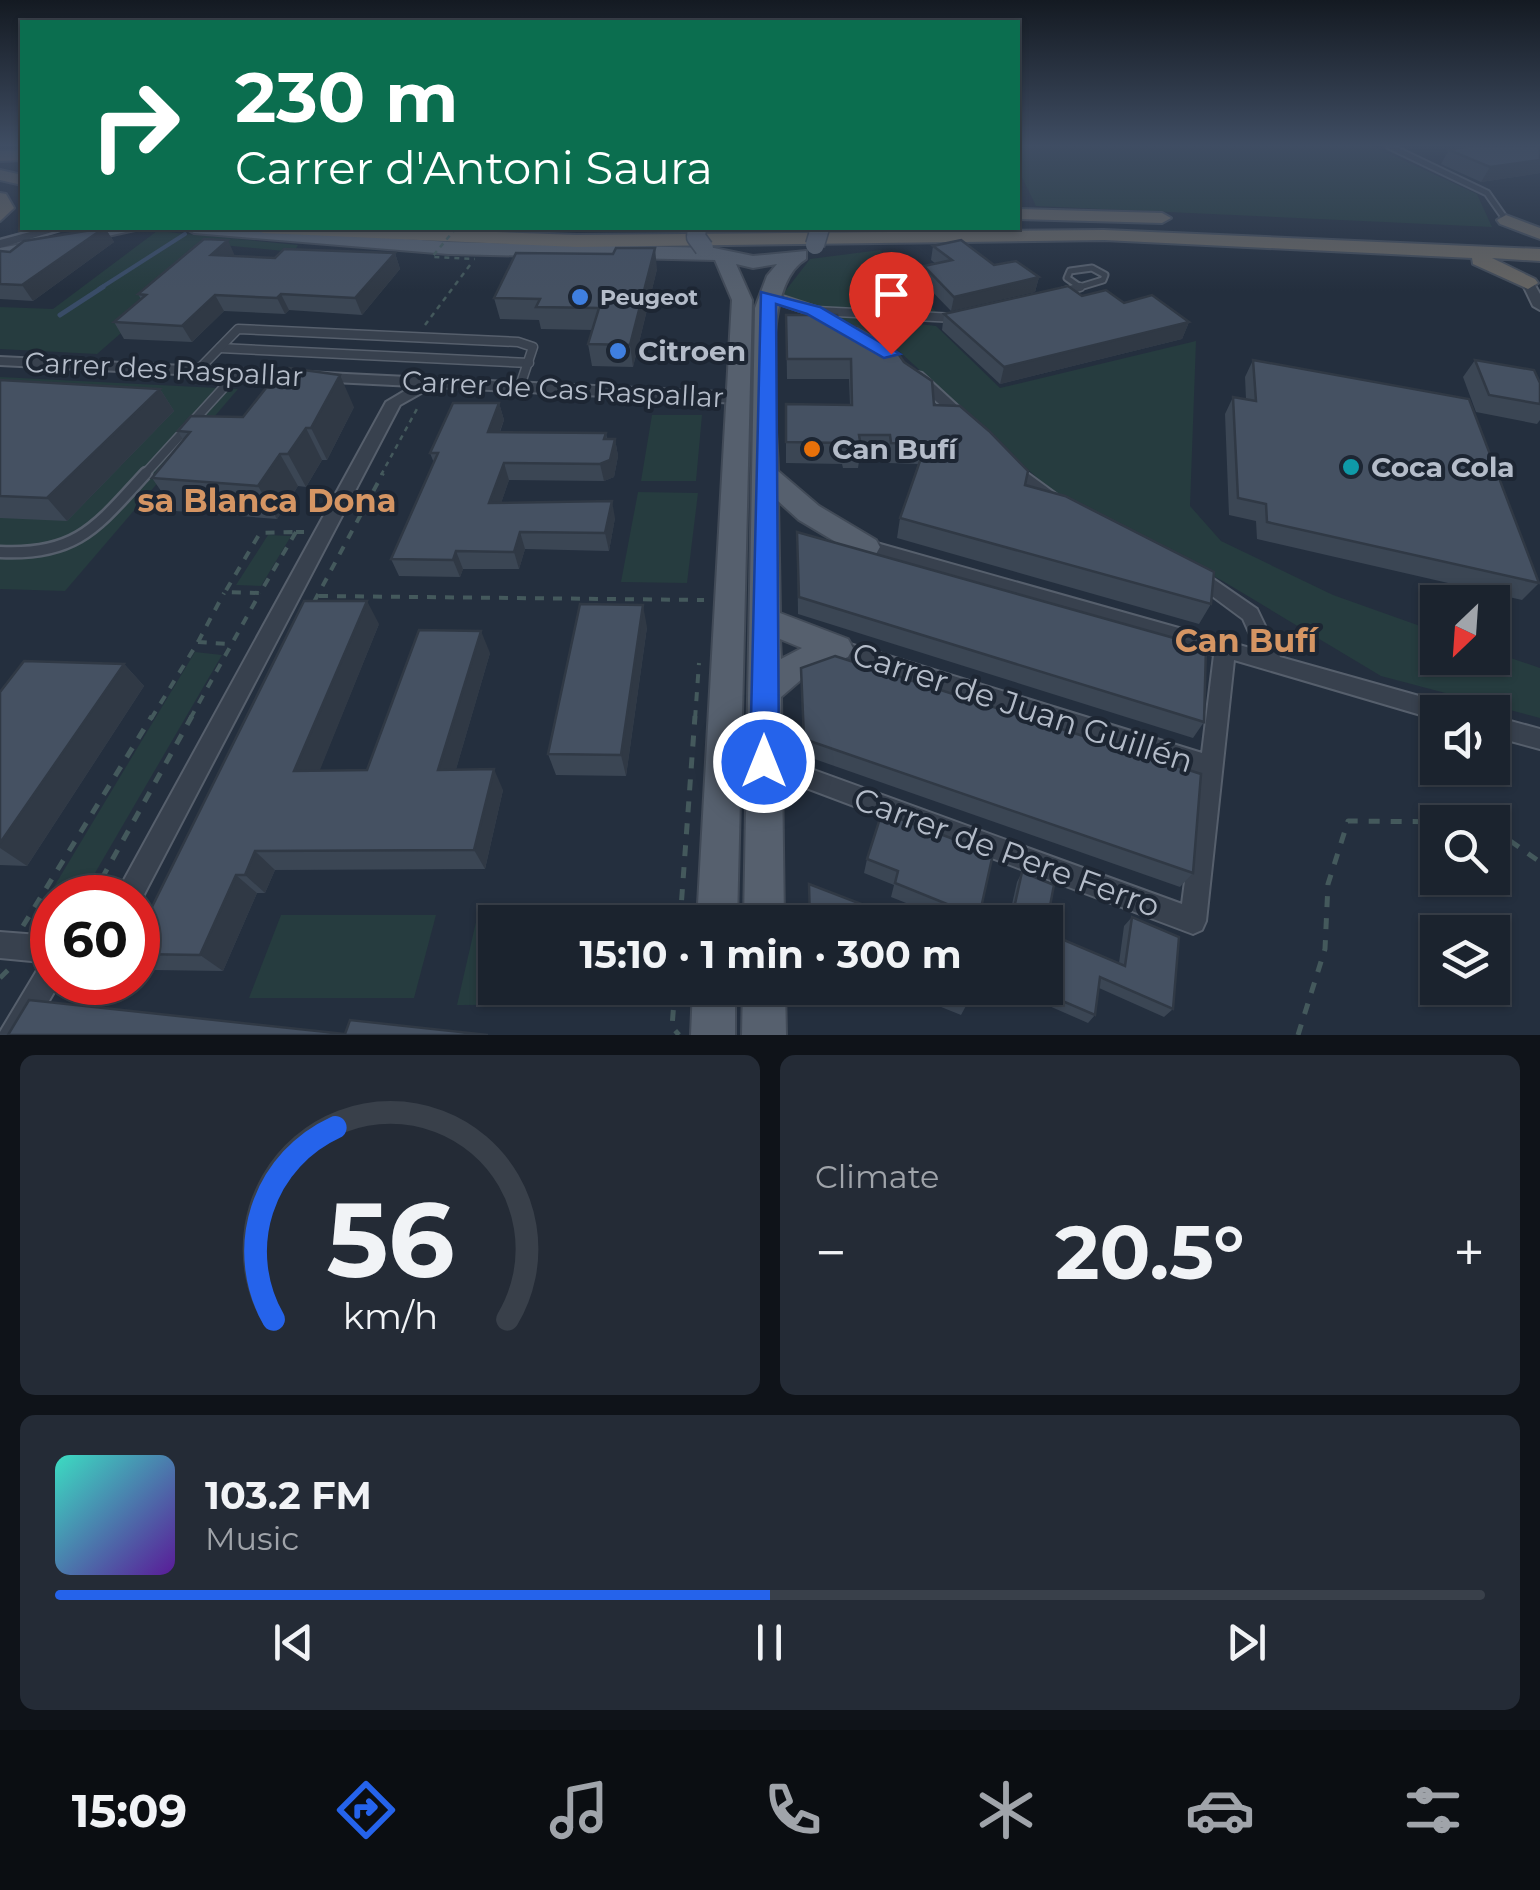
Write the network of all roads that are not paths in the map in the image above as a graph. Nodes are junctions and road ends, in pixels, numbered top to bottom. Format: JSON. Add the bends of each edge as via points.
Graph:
{"nodes":[{"id":1,"x":1488,"y":194,"type":"edge"},
{"id":2,"x":1020,"y":212,"type":"edge"},
{"id":3,"x":1506,"y":220,"type":"junction"},
{"id":4,"x":1020,"y":224,"type":"edge"},
{"id":5,"x":51,"y":230,"type":"edge"},
{"id":6,"x":125,"y":230,"type":"edge"},
{"id":7,"x":219,"y":230,"type":"edge"},
{"id":8,"x":311,"y":230,"type":"edge"},
{"id":9,"x":507,"y":230,"type":"edge"},
{"id":10,"x":697,"y":230,"type":"edge"},
{"id":11,"x":1353,"y":232,"type":"junction"},
{"id":12,"x":1174,"y":236,"type":"junction"},
{"id":13,"x":1540,"y":238,"type":"edge"},
{"id":14,"x":1493,"y":240,"type":"junction"},
{"id":15,"x":808,"y":242,"type":"edge"},
{"id":16,"x":0,"y":244,"type":"edge"},
{"id":17,"x":1444,"y":251,"type":"junction"},
{"id":18,"x":637,"y":252,"type":"junction"},
{"id":19,"x":714,"y":253,"type":"junction"},
{"id":20,"x":0,"y":254,"type":"edge"},
{"id":21,"x":1540,"y":257,"type":"edge"},
{"id":22,"x":1528,"y":283,"type":"junction"},
{"id":23,"x":1082,"y":288,"type":"junction"},
{"id":24,"x":767,"y":295,"type":"junction"},
{"id":25,"x":1044,"y":297,"type":"edge"},
{"id":26,"x":1540,"y":306,"type":"edge"},
{"id":27,"x":814,"y":310,"type":"junction"},
{"id":28,"x":742,"y":313,"type":"junction"},
{"id":29,"x":970,"y":314,"type":"edge"},
{"id":30,"x":874,"y":345,"type":"edge"},
{"id":31,"x":220,"y":348,"type":"junction"},
{"id":32,"x":0,"y":360,"type":"edge"},
{"id":33,"x":529,"y":363,"type":"junction"},
{"id":34,"x":903,"y":365,"type":"edge"},
{"id":35,"x":196,"y":371,"type":"junction"},
{"id":36,"x":238,"y":373,"type":"junction"},
{"id":37,"x":388,"y":381,"type":"junction"},
{"id":38,"x":520,"y":388,"type":"junction"},
{"id":39,"x":426,"y":391,"type":"junction"},
{"id":40,"x":738,"y":398,"type":"junction"},
{"id":41,"x":394,"y":402,"type":"junction"},
{"id":42,"x":977,"y":432,"type":"edge"},
{"id":43,"x":1002,"y":456,"type":"edge"},
{"id":44,"x":765,"y":474,"type":"junction"},
{"id":45,"x":1078,"y":515,"type":"edge"},
{"id":46,"x":764,"y":538,"type":"junction"},
{"id":47,"x":866,"y":548,"type":"junction"},
{"id":48,"x":0,"y":552,"type":"edge"},
{"id":49,"x":1184,"y":569,"type":"edge"},
{"id":50,"x":764,"y":620,"type":"junction"},
{"id":51,"x":837,"y":648,"type":"junction"},
{"id":52,"x":1224,"y":651,"type":"junction"},
{"id":53,"x":1274,"y":665,"type":"junction"},
{"id":54,"x":764,"y":691,"type":"junction"},
{"id":55,"x":1420,"y":705,"type":"edge"},
{"id":56,"x":1510,"y":731,"type":"edge"},
{"id":57,"x":1540,"y":739,"type":"edge"},
{"id":58,"x":764,"y":762,"type":"junction"},
{"id":59,"x":1209,"y":766,"type":"junction"},
{"id":60,"x":140,"y":875,"type":"edge"},
{"id":61,"x":718,"y":905,"type":"edge"},
{"id":62,"x":764,"y":905,"type":"edge"},
{"id":63,"x":30,"y":941,"type":"edge"},
{"id":64,"x":0,"y":945,"type":"edge"},
{"id":65,"x":31,"y":1005,"type":"edge"},
{"id":66,"x":713,"y":1005,"type":"edge"},
{"id":67,"x":764,"y":1005,"type":"edge"},
{"id":68,"x":13,"y":1035,"type":"edge"},
{"id":69,"x":712,"y":1035,"type":"edge"},
{"id":70,"x":764,"y":1035,"type":"edge"}],
"edges":[{"from":1,"to":3,"type":"lane"},
{"from":2,"to":11,"type":"highway"},
{"from":3,"to":13,"type":"highway"},
{"from":3,"to":14,"type":"highway","via":[[1506,234]]},
{"from":4,"to":11,"type":"highway"},
{"from":5,"to":16,"type":"street"},
{"from":6,"to":20,"type":"main road"},
{"from":7,"to":18,"type":"main road","via":[[448,248]]},
{"from":8,"to":12,"type":"highway","via":[[577,241]]},
{"from":9,"to":15,"type":"highway"},
{"from":10,"to":19,"type":"main road","bridge":true},
{"from":11,"to":14,"type":"highway"},
{"from":12,"to":15,"type":"highway","via":[[846,247]]},
{"from":12,"to":17,"type":"highway"},
{"from":13,"to":14,"type":"highway"},
{"from":15,"to":19,"type":"main road","via":[[754,262]]},
{"from":15,"to":24,"type":"main road"},
{"from":17,"to":21,"type":"highway"},
{"from":17,"to":22,"type":"highway"},
{"from":18,"to":19,"type":"main road"},
{"from":18,"to":28,"type":"main road","via":[[705,272]]},
{"from":19,"to":28,"type":"main road","via":[[740,288]]},
{"from":21,"to":22,"type":"highway","via":[[1526,265]]},
{"from":22,"to":26,"type":"street"},
{"from":23,"to":23,"type":"lane","via":[[1103,280],[1105,275],[1092,268],[1070,271],[1068,278]]},
{"from":23,"to":25,"type":"lane"},
{"from":24,"to":27,"type":"street"},
{"from":24,"to":44,"type":"main road"},
{"from":27,"to":29,"type":"lane"},
{"from":27,"to":30,"type":"street"},
{"from":28,"to":40,"type":"main road"},
{"from":31,"to":33,"type":"lane"},
{"from":31,"to":33,"type":"lane","via":[[238,329],[416,337],[525,343],[533,347]]},
{"from":31,"to":35,"type":"lane"},
{"from":32,"to":35,"type":"street","name":"Carrer des Raspallar"},
{"from":33,"to":38,"type":"lane"},
{"from":34,"to":42,"type":"street"},
{"from":35,"to":36,"type":"street","name":"Carrer des Raspallar"},
{"from":36,"to":37,"type":"street","name":"Carrer des Raspallar"},
{"from":36,"to":48,"type":"lane","via":[[93,531],[47,550]]},
{"from":37,"to":39,"type":"street","name":"Carrer de Cas Raspallar"},
{"from":37,"to":41,"type":"street"},
{"from":38,"to":39,"type":"street","name":"Carrer de Cas Raspallar"},
{"from":38,"to":40,"type":"street","name":"Carrer de Cas Raspallar"},
{"from":39,"to":41,"type":"street","via":[[412,389]]},
{"from":40,"to":61,"type":"main road"},
{"from":41,"to":60,"type":"street"},
{"from":43,"to":45,"type":"street"},
{"from":44,"to":46,"type":"main road"},
{"from":44,"to":47,"type":"main road","via":[[809,514]]},
{"from":46,"to":47,"type":"main road","via":[[810,534]]},
{"from":46,"to":50,"type":"main road"},
{"from":47,"to":52,"type":"street"},
{"from":49,"to":53,"type":"street","via":[[1250,614]]},
{"from":50,"to":51,"type":"main road"},
{"from":50,"to":54,"type":"main road"},
{"from":51,"to":54,"type":"main road","via":[[799,663]]},
{"from":51,"to":59,"type":"street","name":"Carrer de Juan Guillén"},
{"from":52,"to":53,"type":"street"},
{"from":52,"to":59,"type":"street"},
{"from":53,"to":55,"type":"street"},
{"from":54,"to":58,"type":"main road"},
{"from":56,"to":57,"type":"street"},
{"from":58,"to":59,"type":"street","name":"Carrer de Pere Ferro","via":[[1193,921]]},
{"from":58,"to":62,"type":"main road"},
{"from":63,"to":64,"type":"street"},
{"from":65,"to":68,"type":"street"},
{"from":66,"to":69,"type":"main road"},
{"from":67,"to":70,"type":"main road"}]}
